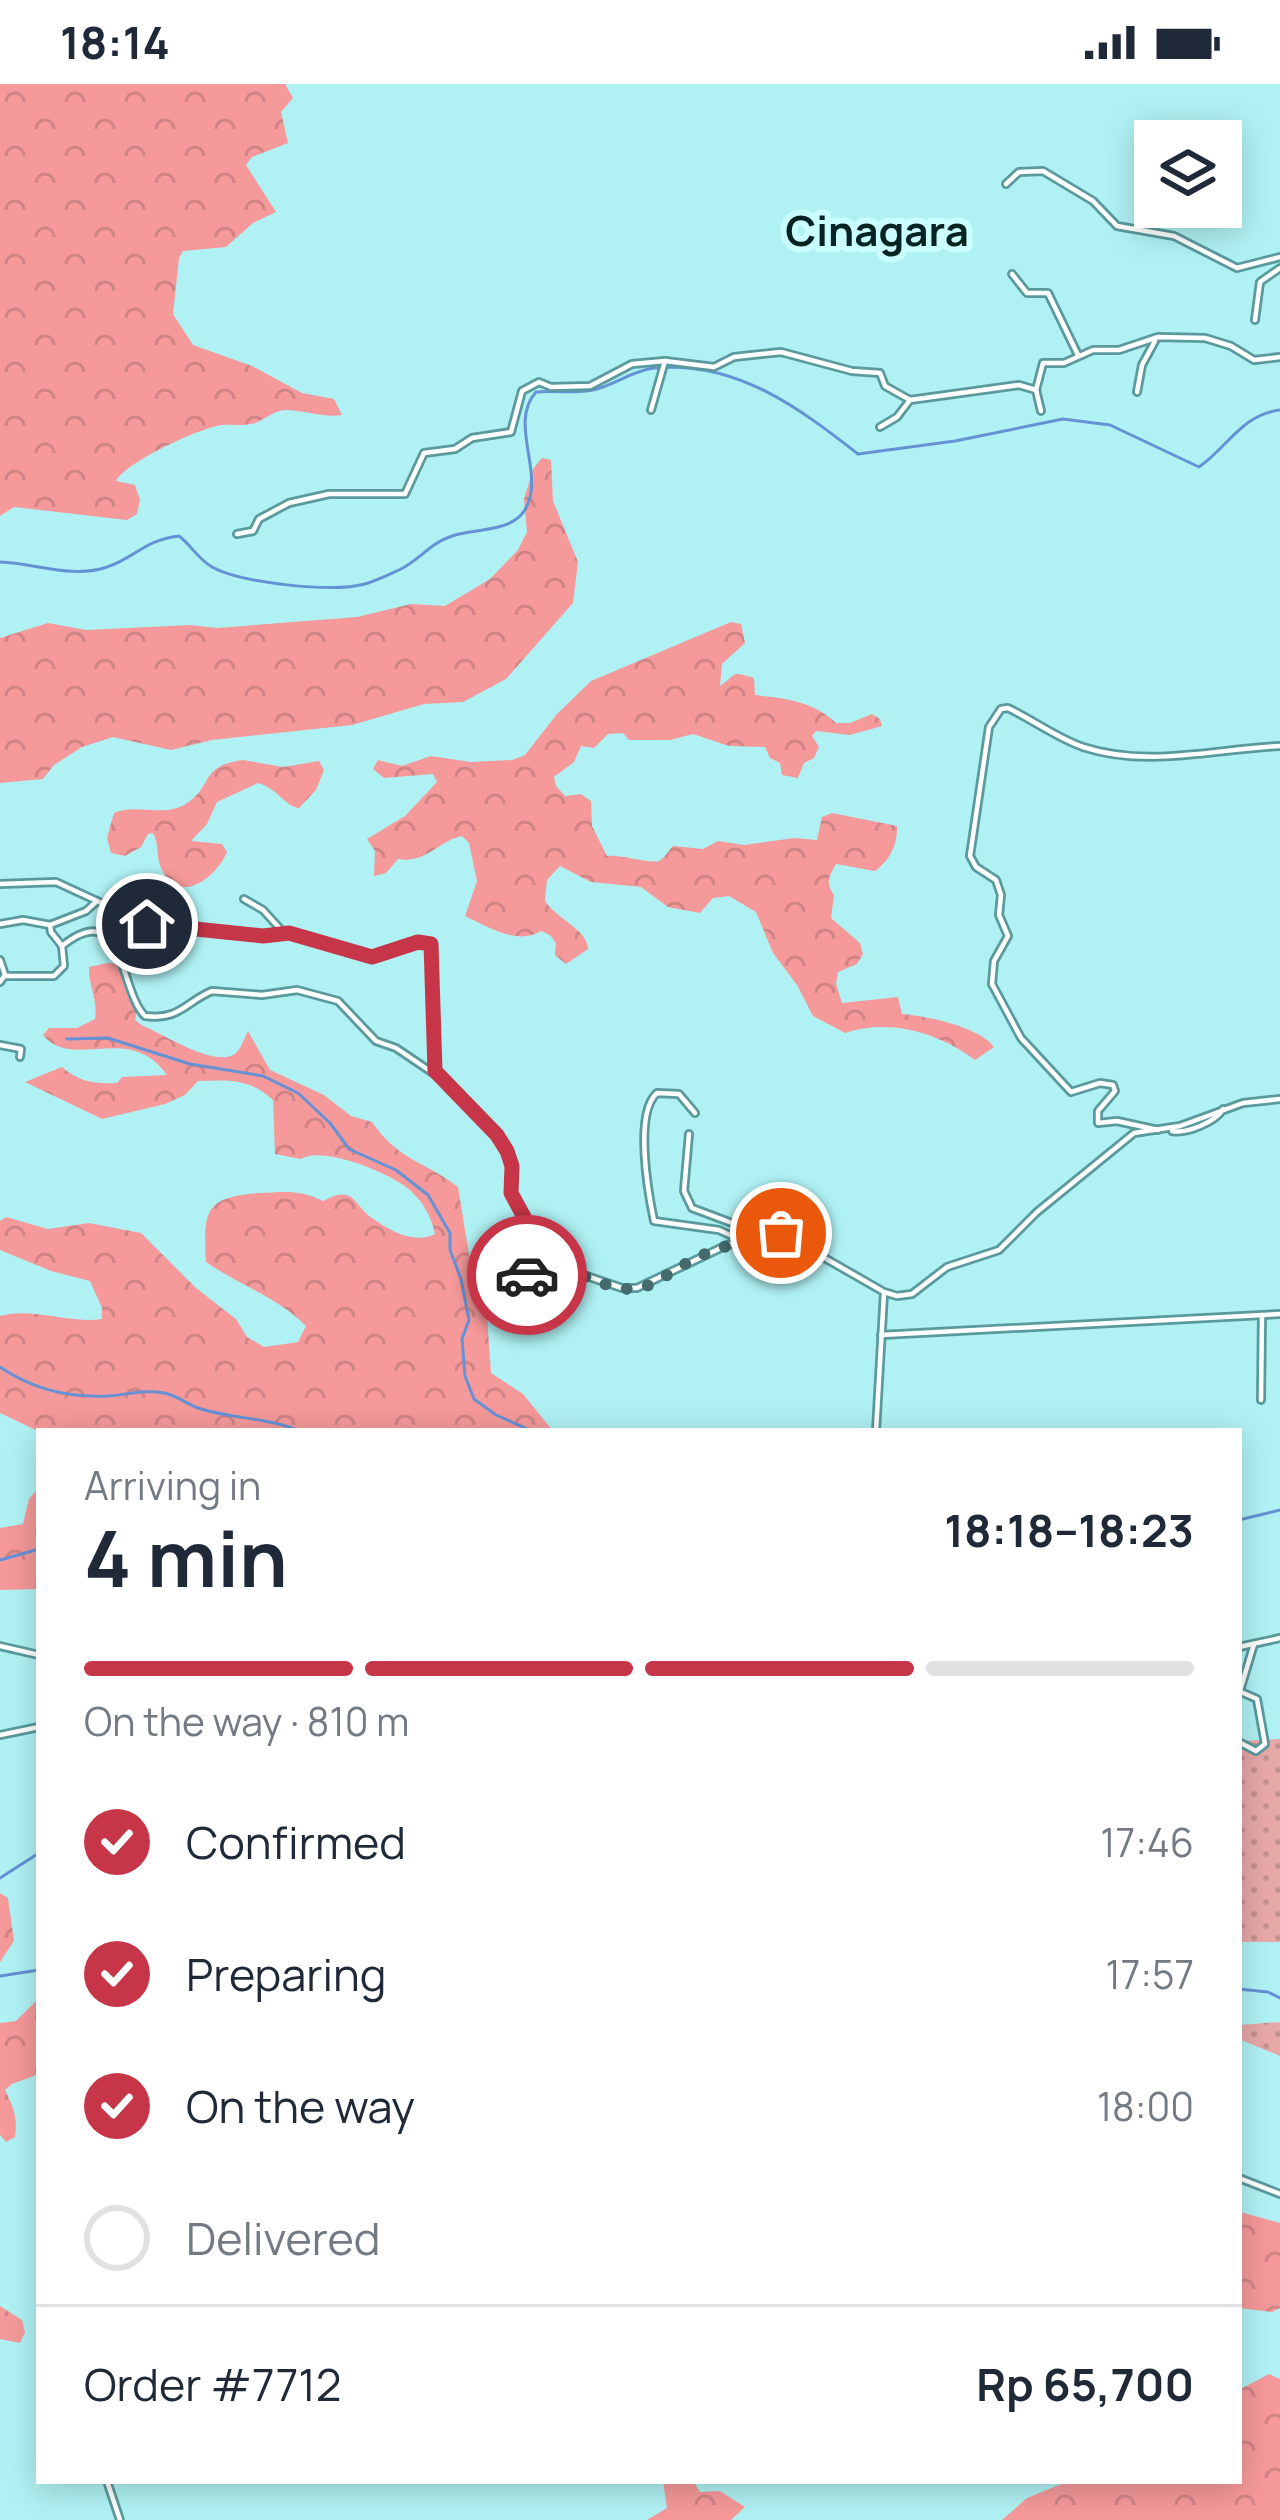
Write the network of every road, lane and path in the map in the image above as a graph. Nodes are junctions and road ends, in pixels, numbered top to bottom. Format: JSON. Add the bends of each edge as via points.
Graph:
{"nodes":[{"id":1,"x":1006,"y":184,"type":"dead end"},
{"id":2,"x":1280,"y":257,"type":"edge"},
{"id":3,"x":1280,"y":268,"type":"edge"},
{"id":4,"x":1012,"y":274,"type":"dead end"},
{"id":5,"x":1255,"y":320,"type":"dead end"},
{"id":6,"x":1158,"y":337,"type":"junction"},
{"id":7,"x":1078,"y":355,"type":"junction"},
{"id":8,"x":1280,"y":357,"type":"edge"},
{"id":9,"x":664,"y":362,"type":"junction"},
{"id":10,"x":1036,"y":390,"type":"junction"},
{"id":11,"x":1137,"y":392,"type":"dead end"},
{"id":12,"x":910,"y":400,"type":"junction"},
{"id":13,"x":651,"y":410,"type":"dead end"},
{"id":14,"x":1041,"y":411,"type":"dead end"},
{"id":15,"x":880,"y":427,"type":"dead end"},
{"id":16,"x":237,"y":534,"type":"dead end"},
{"id":17,"x":1280,"y":746,"type":"edge"},
{"id":18,"x":0,"y":884,"type":"edge"},
{"id":19,"x":244,"y":899,"type":"dead end"},
{"id":20,"x":96,"y":902,"type":"junction"},
{"id":21,"x":0,"y":925,"type":"edge"},
{"id":22,"x":50,"y":926,"type":"junction"},
{"id":23,"x":284,"y":932,"type":"junction"},
{"id":24,"x":62,"y":946,"type":"junction"},
{"id":25,"x":0,"y":960,"type":"edge"},
{"id":26,"x":2,"y":979,"type":"edge"},
{"id":27,"x":0,"y":1045,"type":"edge"},
{"id":28,"x":20,"y":1057,"type":"dead end"},
{"id":29,"x":436,"y":1075,"type":"junction"},
{"id":30,"x":1280,"y":1099,"type":"edge"},
{"id":31,"x":695,"y":1113,"type":"dead end"},
{"id":32,"x":1157,"y":1130,"type":"junction"},
{"id":33,"x":689,"y":1134,"type":"dead end"},
{"id":34,"x":742,"y":1241,"type":"junction"},
{"id":35,"x":796,"y":1244,"type":"junction"},
{"id":36,"x":884,"y":1292,"type":"junction"},
{"id":37,"x":1280,"y":1314,"type":"edge"},
{"id":38,"x":1262,"y":1315,"type":"junction"},
{"id":39,"x":881,"y":1335,"type":"junction"},
{"id":40,"x":1261,"y":1400,"type":"dead end"},
{"id":41,"x":875,"y":1428,"type":"edge"},
{"id":42,"x":1280,"y":1638,"type":"edge"},
{"id":43,"x":1254,"y":1644,"type":"junction"},
{"id":44,"x":0,"y":1646,"type":"edge"},
{"id":45,"x":1242,"y":1646,"type":"edge"},
{"id":46,"x":36,"y":1654,"type":"edge"},
{"id":47,"x":1242,"y":1677,"type":"edge"},
{"id":48,"x":1242,"y":1694,"type":"edge"},
{"id":49,"x":36,"y":1728,"type":"edge"},
{"id":50,"x":0,"y":1735,"type":"edge"},
{"id":51,"x":1242,"y":1743,"type":"edge"},
{"id":52,"x":1242,"y":2179,"type":"edge"},
{"id":53,"x":1280,"y":2194,"type":"edge"},
{"id":54,"x":108,"y":2484,"type":"edge"},
{"id":55,"x":120,"y":2520,"type":"edge"}],
"edges":[{"from":1,"to":2,"type":"street","via":[[1019,172],[1042,171],[1126,230],[1174,236],[1237,268]]},
{"from":3,"to":5,"type":"street","via":[[1260,283]]},
{"from":4,"to":7,"type":"street","via":[[1027,293],[1048,293]]},
{"from":6,"to":7,"type":"street"},
{"from":6,"to":8,"type":"street","via":[[1205,338],[1254,360]]},
{"from":6,"to":11,"type":"street"},
{"from":7,"to":10,"type":"street","via":[[1043,363]]},
{"from":9,"to":12,"type":"street","via":[[714,367],[781,352],[880,373],[885,386]]},
{"from":9,"to":13,"type":"street"},
{"from":9,"to":16,"type":"street","via":[[632,364],[590,386],[539,382],[522,391],[511,432],[424,452],[405,494],[289,503]]},
{"from":10,"to":12,"type":"street"},
{"from":10,"to":14,"type":"street"},
{"from":12,"to":15,"type":"street"},
{"from":17,"to":32,"type":"street","via":[[1152,758],[1084,747],[1008,708],[989,727],[970,856],[1001,895],[1007,936],[992,984],[1022,1038],[1071,1093],[1113,1085],[1098,1123]]},
{"from":18,"to":20,"type":"street","via":[[56,882]]},
{"from":19,"to":23,"type":"street"},
{"from":20,"to":22,"type":"street"},
{"from":20,"to":23,"type":"street","via":[[157,926]]},
{"from":21,"to":22,"type":"street"},
{"from":22,"to":24,"type":"street"},
{"from":23,"to":29,"type":"street","via":[[372,957],[431,944]]},
{"from":24,"to":26,"type":"street","via":[[64,966],[54,976]]},
{"from":24,"to":29,"type":"street","via":[[83,933],[114,944],[139,1010],[154,1018],[212,991],[297,990],[338,1000],[376,1041]]},
{"from":25,"to":26,"type":"street"},
{"from":27,"to":28,"type":"street","via":[[21,1049]]},
{"from":29,"to":34,"type":"street","via":[[507,1151],[511,1193],[529,1226],[531,1279],[560,1267],[637,1288]]},
{"from":30,"to":32,"type":"street"},
{"from":31,"to":34,"type":"street","via":[[679,1094],[657,1093],[646,1107],[654,1221]]},
{"from":32,"to":36,"type":"street","via":[[1123,1139],[999,1250],[947,1268],[912,1294]]},
{"from":33,"to":35,"type":"street","via":[[689,1206]]},
{"from":34,"to":35,"type":"street"},
{"from":35,"to":36,"type":"street"},
{"from":36,"to":39,"type":"street"},
{"from":37,"to":38,"type":"street"},
{"from":38,"to":39,"type":"street"},
{"from":38,"to":40,"type":"street"},
{"from":39,"to":41,"type":"street"},
{"from":42,"to":43,"type":"street"},
{"from":43,"to":45,"type":"street"},
{"from":43,"to":47,"type":"street"},
{"from":44,"to":46,"type":"street"},
{"from":48,"to":51,"type":"street","via":[[1257,1699],[1265,1744],[1256,1750]]},
{"from":49,"to":50,"type":"street"},
{"from":52,"to":53,"type":"street"},
{"from":54,"to":55,"type":"street"}]}
